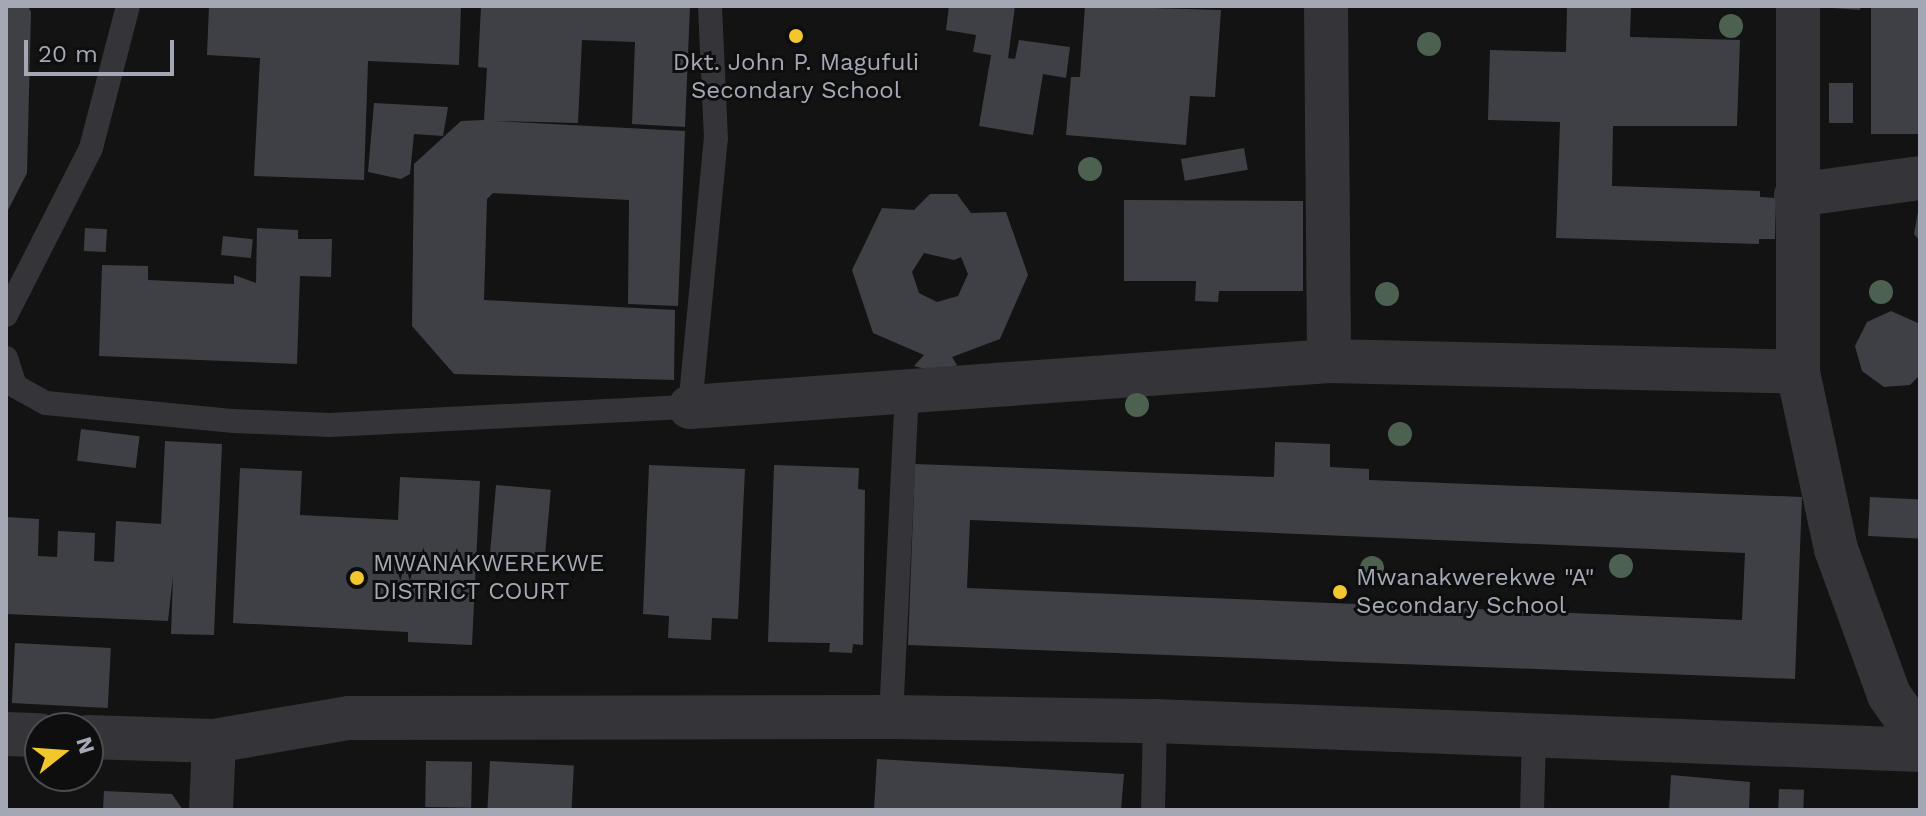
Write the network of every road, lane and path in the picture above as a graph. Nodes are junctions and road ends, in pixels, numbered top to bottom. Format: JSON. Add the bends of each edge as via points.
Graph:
{"nodes":[{"id":1,"x":128,"y":6,"type":"edge"},
{"id":2,"x":710,"y":6,"type":"edge"},
{"id":3,"x":1326,"y":6,"type":"edge"},
{"id":4,"x":1798,"y":6,"type":"edge"},
{"id":5,"x":1920,"y":178,"type":"edge"},
{"id":6,"x":1796,"y":195,"type":"junction"},
{"id":7,"x":6,"y":315,"type":"edge"},
{"id":8,"x":6,"y":358,"type":"edge"},
{"id":9,"x":1329,"y":361,"type":"junction"},
{"id":10,"x":1798,"y":372,"type":"junction"},
{"id":11,"x":907,"y":391,"type":"junction"},
{"id":12,"x":690,"y":407,"type":"junction"},
{"id":13,"x":891,"y":717,"type":"junction"},
{"id":14,"x":1155,"y":721,"type":"junction"},
{"id":15,"x":104,"y":738,"type":"edge"},
{"id":16,"x":1534,"y":738,"type":"junction"},
{"id":17,"x":1920,"y":739,"type":"edge"},
{"id":18,"x":214,"y":741,"type":"junction"},
{"id":19,"x":1920,"y":750,"type":"edge"},
{"id":20,"x":211,"y":810,"type":"edge"},
{"id":21,"x":1153,"y":810,"type":"edge"},
{"id":22,"x":1532,"y":810,"type":"edge"}],
"edges":[{"from":1,"to":7,"type":"lane","via":[[91,148]]},
{"from":2,"to":12,"type":"lane","via":[[716,139]]},
{"from":3,"to":9,"type":"street"},
{"from":4,"to":6,"type":"street"},
{"from":5,"to":6,"type":"street"},
{"from":6,"to":10,"type":"street"},
{"from":8,"to":12,"type":"lane","via":[[15,386],[46,403],[234,421],[330,425]]},
{"from":9,"to":10,"type":"street"},
{"from":9,"to":11,"type":"street"},
{"from":10,"to":17,"type":"street","via":[[1836,549],[1889,695]]},
{"from":11,"to":12,"type":"street"},
{"from":11,"to":13,"type":"lane"},
{"from":13,"to":14,"type":"street"},
{"from":13,"to":18,"type":"street","via":[[349,718]]},
{"from":14,"to":16,"type":"street"},
{"from":14,"to":21,"type":"lane"},
{"from":15,"to":18,"type":"street"},
{"from":16,"to":19,"type":"street"},
{"from":16,"to":22,"type":"lane"},
{"from":18,"to":20,"type":"street"}]}
